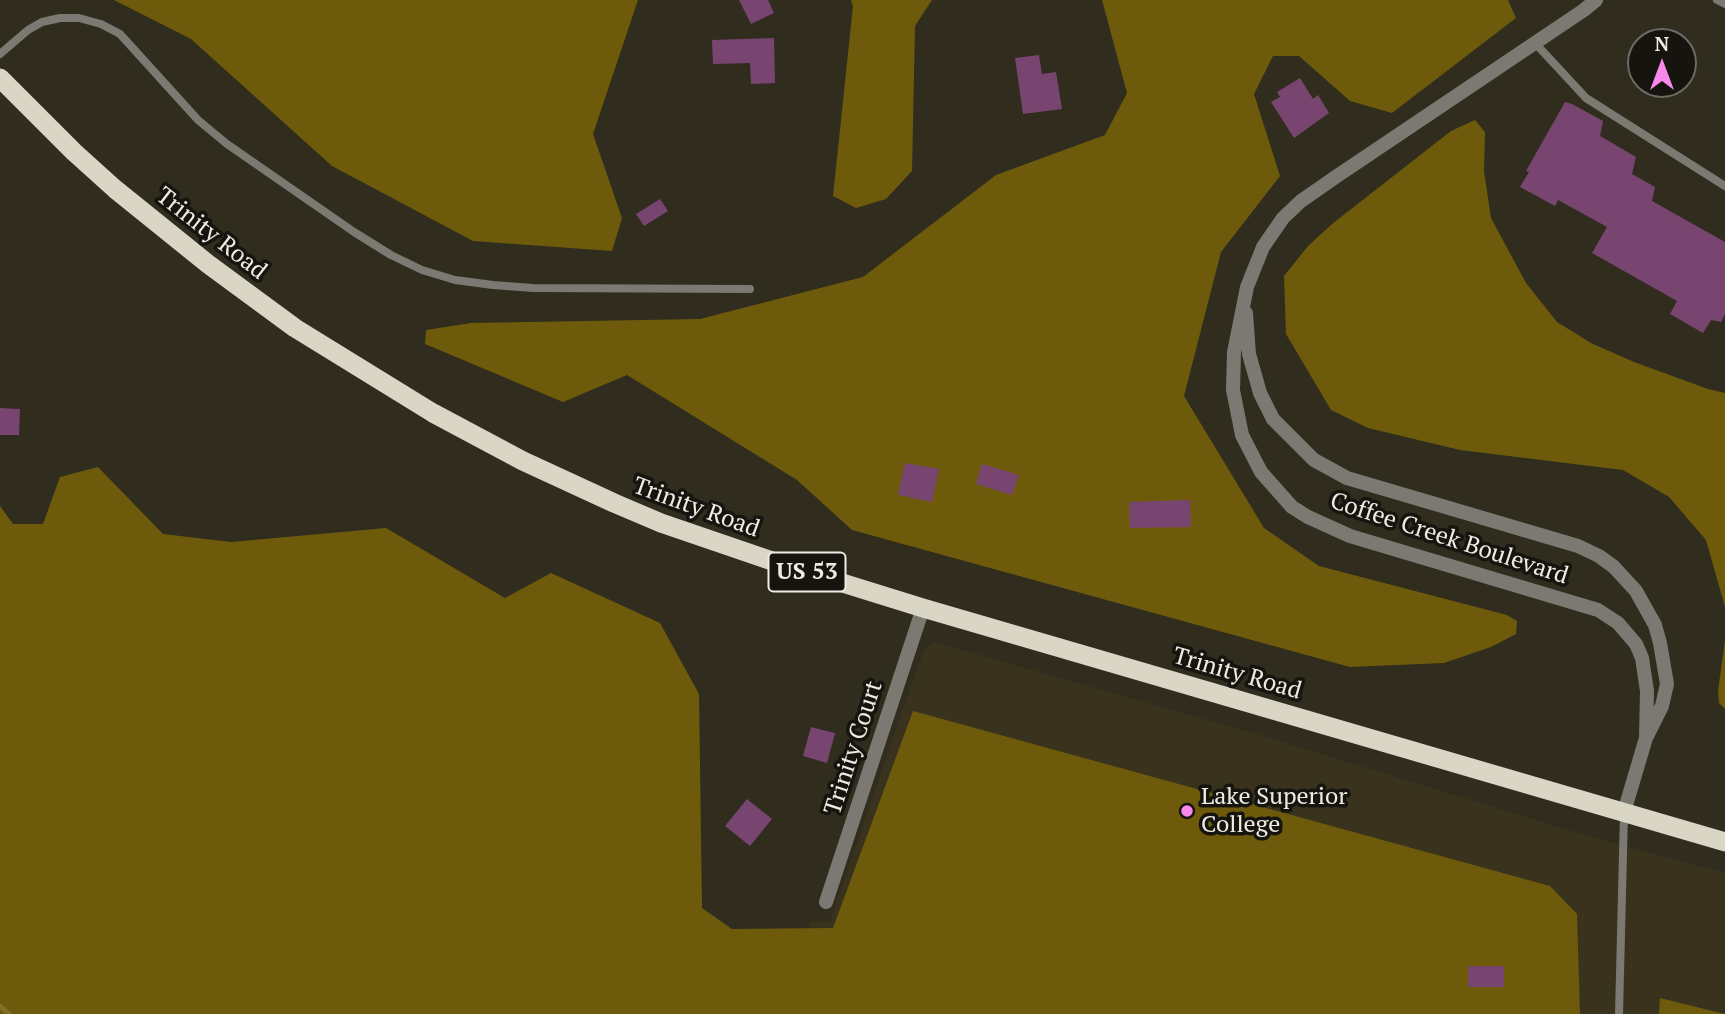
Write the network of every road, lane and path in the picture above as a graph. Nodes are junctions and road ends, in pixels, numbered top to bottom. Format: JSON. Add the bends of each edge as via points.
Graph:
{"nodes":[{"id":1,"x":1596,"y":0,"type":"edge"},
{"id":2,"x":1717,"y":0,"type":"edge"},
{"id":3,"x":1725,"y":4,"type":"edge"},
{"id":4,"x":1535,"y":43,"type":"junction"},
{"id":5,"x":0,"y":54,"type":"edge"},
{"id":6,"x":0,"y":78,"type":"edge"},
{"id":7,"x":1725,"y":186,"type":"edge"},
{"id":8,"x":750,"y":289,"type":"dead end"},
{"id":9,"x":1246,"y":290,"type":"junction"},
{"id":10,"x":923,"y":608,"type":"junction"},
{"id":11,"x":1646,"y":738,"type":"junction"},
{"id":12,"x":1624,"y":812,"type":"junction"},
{"id":13,"x":1725,"y":842,"type":"edge"},
{"id":14,"x":826,"y":902,"type":"dead end"},
{"id":15,"x":1619,"y":1014,"type":"edge"}],
"edges":[{"from":1,"to":4,"type":"street","name":"Coffee Creek Boulevard"},
{"from":2,"to":3,"type":"lane"},
{"from":4,"to":7,"type":"lane","via":[[1586,98]]},
{"from":4,"to":9,"type":"street","name":"Coffee Creek Boulevard","via":[[1301,201],[1263,247]]},
{"from":5,"to":8,"type":"lane","via":[[42,22],[79,18],[101,24],[120,34],[198,120],[227,144],[354,232],[422,270],[467,282],[533,288]]},
{"from":6,"to":10,"type":"highway","name":"Trinity Road","number":"US 53","via":[[115,189],[208,264],[295,328],[433,414],[661,523]]},
{"from":9,"to":11,"type":"street","name":"Coffee Creek Boulevard","via":[[1249,354],[1260,393],[1278,425],[1314,460],[1347,478],[1578,546],[1599,556],[1626,579],[1655,625],[1666,670],[1665,696]]},
{"from":9,"to":11,"type":"street","name":"Coffee Creek Boulevard","via":[[1234,352],[1235,406],[1250,454],[1275,488],[1293,507],[1328,528],[1607,615],[1629,633],[1642,658]]},
{"from":10,"to":12,"type":"highway","name":"Trinity Road","number":"US 53"},
{"from":10,"to":14,"type":"street","name":"Trinity Court"},
{"from":11,"to":12,"type":"street","name":"Coffee Creek Boulevard"},
{"from":12,"to":13,"type":"highway","name":"Trinity Road","number":"US 53"},
{"from":12,"to":15,"type":"lane"}]}
